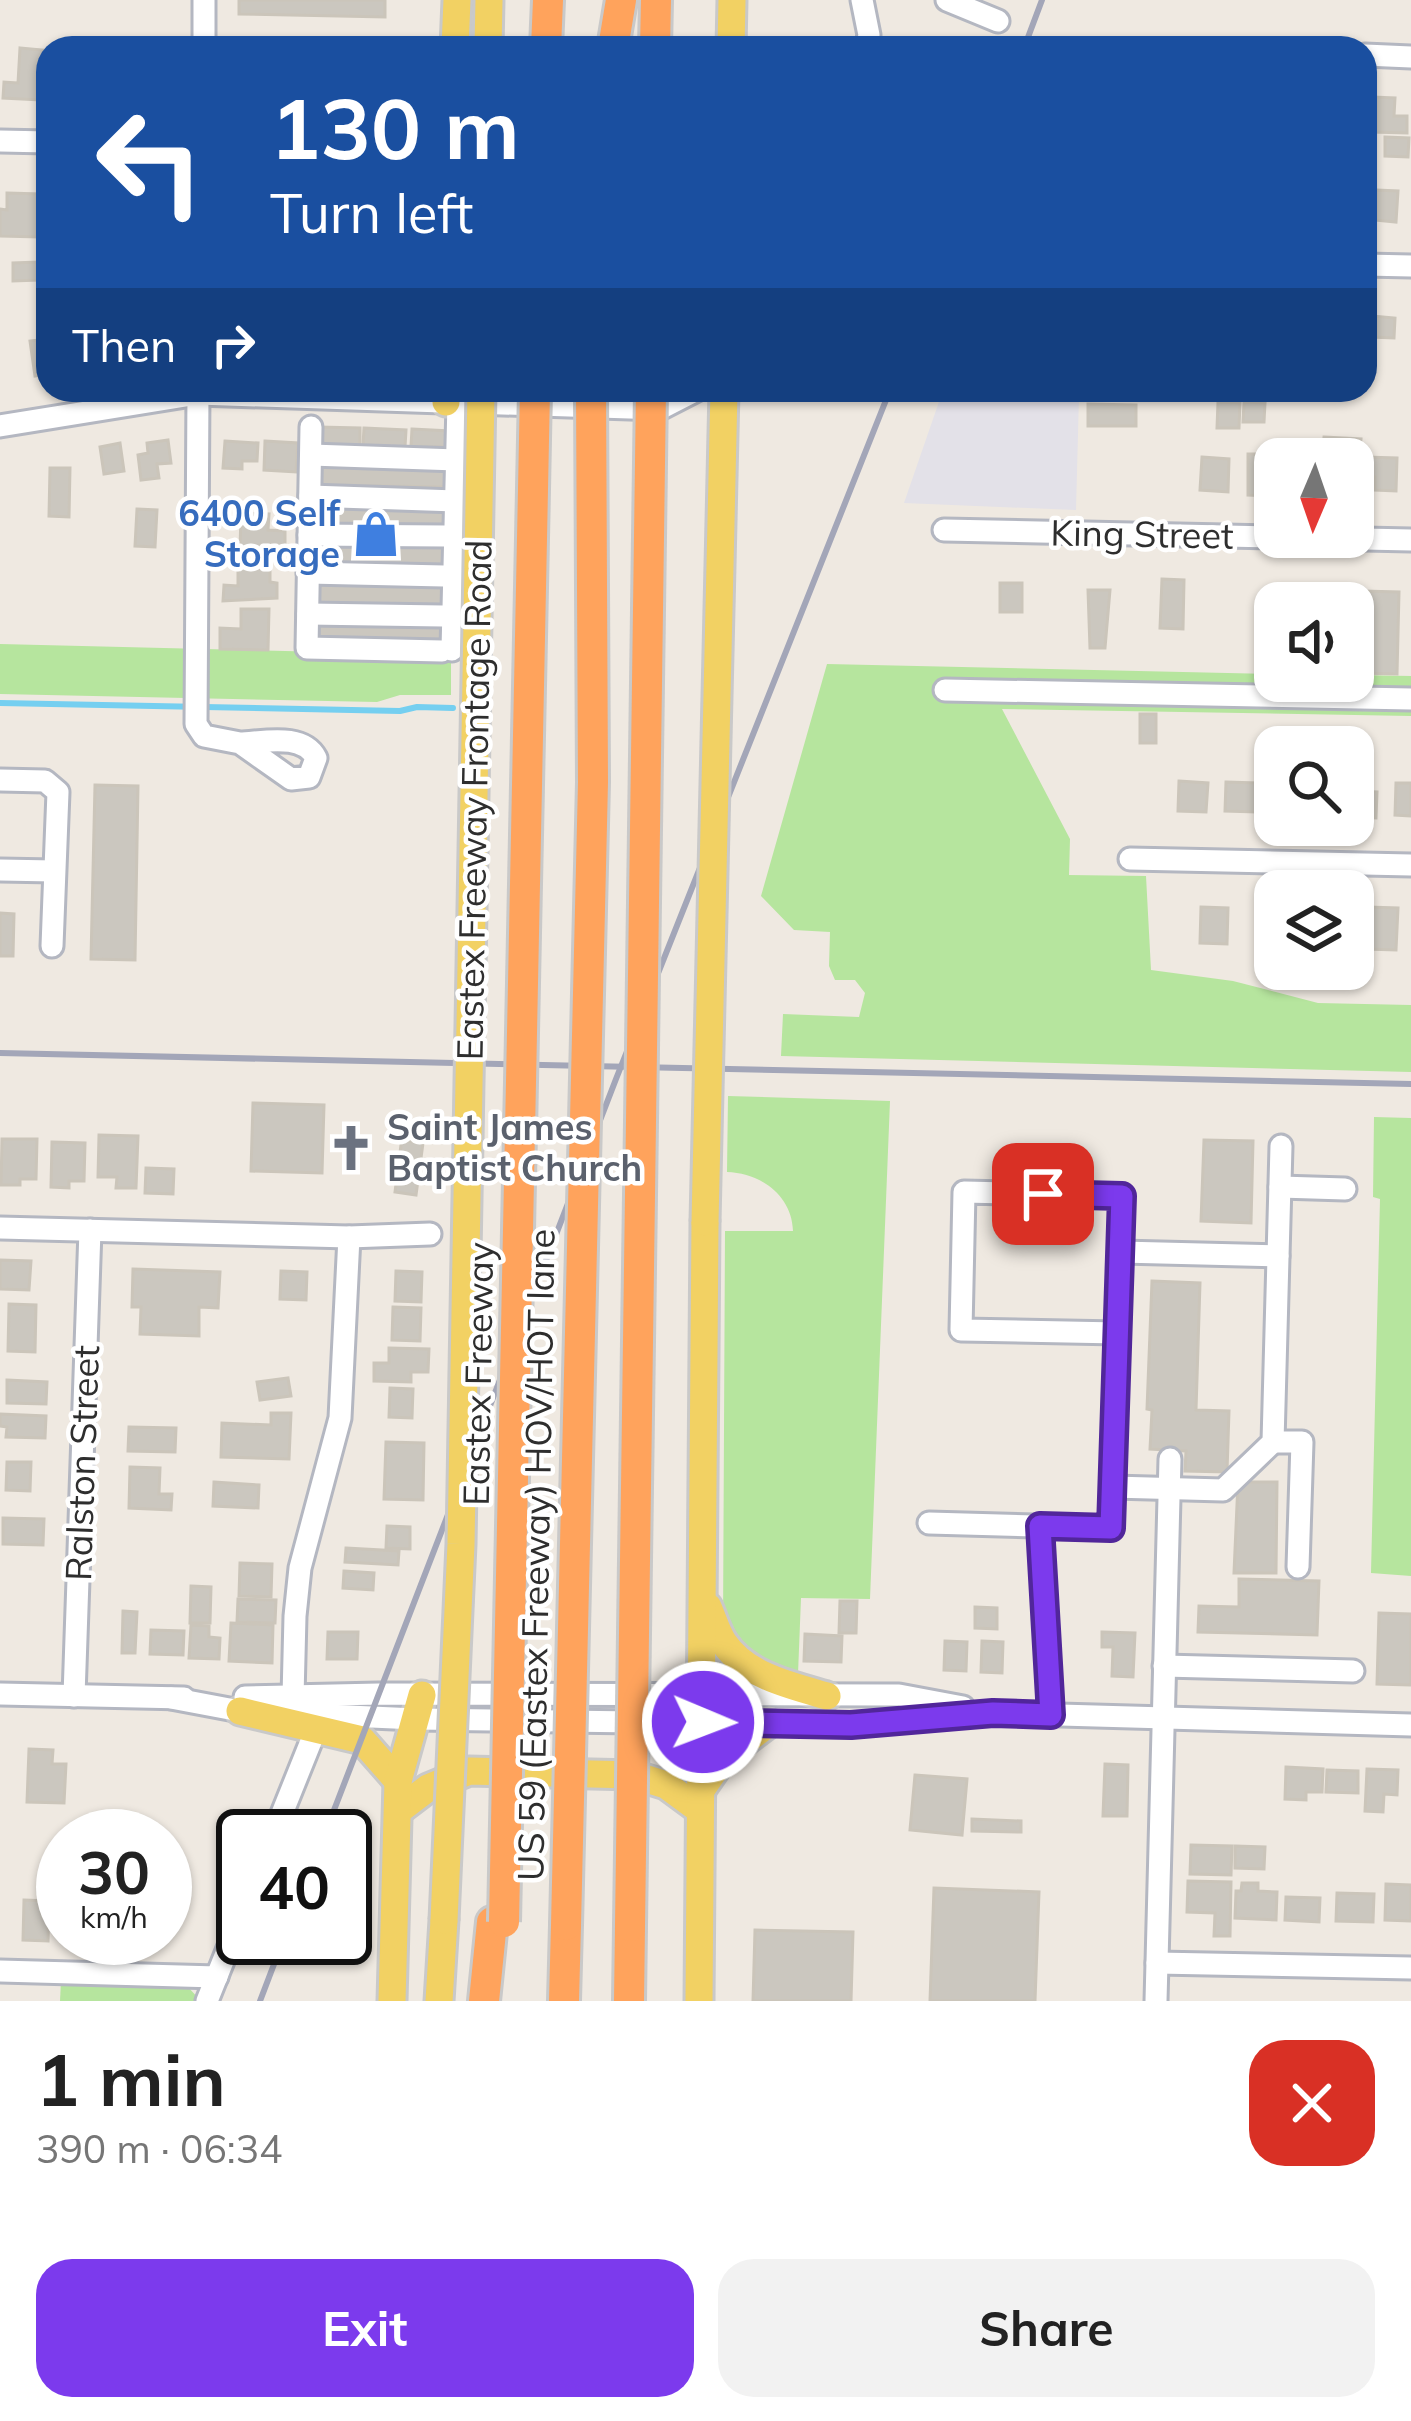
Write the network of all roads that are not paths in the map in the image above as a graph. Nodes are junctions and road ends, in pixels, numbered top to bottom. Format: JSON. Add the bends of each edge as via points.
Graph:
{"nodes":[{"id":1,"x":204,"y":0,"type":"edge"},
{"id":2,"x":457,"y":0,"type":"edge"},
{"id":3,"x":489,"y":0,"type":"edge"},
{"id":4,"x":548,"y":0,"type":"edge"},
{"id":5,"x":621,"y":0,"type":"edge"},
{"id":6,"x":656,"y":0,"type":"edge"},
{"id":7,"x":732,"y":0,"type":"edge"},
{"id":8,"x":862,"y":0,"type":"edge"},
{"id":9,"x":946,"y":0,"type":"edge"},
{"id":10,"x":998,"y":21,"type":"dead end"},
{"id":11,"x":204,"y":36,"type":"edge"},
{"id":12,"x":456,"y":36,"type":"edge"},
{"id":13,"x":488,"y":36,"type":"edge"},
{"id":14,"x":546,"y":36,"type":"edge"},
{"id":15,"x":615,"y":36,"type":"edge"},
{"id":16,"x":656,"y":36,"type":"edge"},
{"id":17,"x":731,"y":36,"type":"edge"},
{"id":18,"x":869,"y":36,"type":"edge"},
{"id":19,"x":1377,"y":56,"type":"edge"},
{"id":20,"x":1411,"y":56,"type":"edge"},
{"id":21,"x":0,"y":141,"type":"edge"},
{"id":22,"x":36,"y":142,"type":"edge"},
{"id":23,"x":1377,"y":265,"type":"edge"},
{"id":24,"x":1411,"y":266,"type":"edge"},
{"id":25,"x":140,"y":402,"type":"edge"},
{"id":26,"x":198,"y":402,"type":"edge"},
{"id":27,"x":458,"y":402,"type":"edge"},
{"id":28,"x":458,"y":402,"type":"edge"},
{"id":29,"x":535,"y":402,"type":"edge"},
{"id":30,"x":551,"y":402,"type":"edge"},
{"id":31,"x":591,"y":402,"type":"edge"},
{"id":32,"x":651,"y":402,"type":"edge"},
{"id":33,"x":674,"y":402,"type":"edge"},
{"id":34,"x":724,"y":402,"type":"edge"},
{"id":35,"x":0,"y":426,"type":"edge"},
{"id":36,"x":311,"y":427,"type":"dead end"},
{"id":37,"x":310,"y":455,"type":"junction"},
{"id":38,"x":457,"y":460,"type":"junction"},
{"id":39,"x":310,"y":496,"type":"junction"},
{"id":40,"x":456,"y":501,"type":"junction"},
{"id":41,"x":944,"y":530,"type":"dead end"},
{"id":42,"x":309,"y":535,"type":"junction"},
{"id":43,"x":446,"y":536,"type":"dead end"},
{"id":44,"x":1411,"y":540,"type":"edge"},
{"id":45,"x":308,"y":573,"type":"junction"},
{"id":46,"x":444,"y":576,"type":"dead end"},
{"id":47,"x":308,"y":614,"type":"junction"},
{"id":48,"x":443,"y":616,"type":"dead end"},
{"id":49,"x":945,"y":690,"type":"dead end"},
{"id":50,"x":1411,"y":699,"type":"edge"},
{"id":51,"x":239,"y":743,"type":"dead end"},
{"id":52,"x":0,"y":780,"type":"edge"},
{"id":53,"x":1130,"y":859,"type":"dead end"},
{"id":54,"x":1411,"y":865,"type":"edge"},
{"id":55,"x":0,"y":870,"type":"edge"},
{"id":56,"x":55,"y":871,"type":"junction"},
{"id":57,"x":52,"y":946,"type":"dead end"},
{"id":58,"x":1281,"y":1146,"type":"dead end"},
{"id":59,"x":1280,"y":1187,"type":"junction"},
{"id":60,"x":1345,"y":1189,"type":"dead end"},
{"id":61,"x":0,"y":1228,"type":"edge"},
{"id":62,"x":90,"y":1230,"type":"junction"},
{"id":63,"x":430,"y":1234,"type":"dead end"},
{"id":64,"x":349,"y":1237,"type":"junction"},
{"id":65,"x":1121,"y":1252,"type":"junction"},
{"id":66,"x":1278,"y":1256,"type":"junction"},
{"id":67,"x":1118,"y":1334,"type":"junction"},
{"id":68,"x":1273,"y":1442,"type":"junction"},
{"id":69,"x":1170,"y":1459,"type":"dead end"},
{"id":70,"x":1113,"y":1487,"type":"junction"},
{"id":71,"x":1169,"y":1488,"type":"junction"},
{"id":72,"x":929,"y":1523,"type":"dead end"},
{"id":73,"x":1040,"y":1526,"type":"junction"},
{"id":74,"x":1298,"y":1567,"type":"dead end"},
{"id":75,"x":703,"y":1594,"type":"junction"},
{"id":76,"x":1164,"y":1666,"type":"junction"},
{"id":77,"x":1352,"y":1671,"type":"dead end"},
{"id":78,"x":0,"y":1694,"type":"edge"},
{"id":79,"x":74,"y":1696,"type":"junction"},
{"id":80,"x":293,"y":1696,"type":"junction"},
{"id":81,"x":827,"y":1696,"type":"junction"},
{"id":82,"x":171,"y":1698,"type":"junction"},
{"id":83,"x":419,"y":1707,"type":"junction"},
{"id":84,"x":703,"y":1709,"type":"junction"},
{"id":85,"x":240,"y":1711,"type":"joint"},
{"id":86,"x":993,"y":1713,"type":"junction"},
{"id":87,"x":1051,"y":1715,"type":"junction"},
{"id":88,"x":320,"y":1720,"type":"junction"},
{"id":89,"x":1162,"y":1720,"type":"junction"},
{"id":90,"x":769,"y":1723,"type":"junction"},
{"id":91,"x":1411,"y":1726,"type":"edge"},
{"id":92,"x":398,"y":1781,"type":"junction"},
{"id":93,"x":701,"y":1800,"type":"junction"},
{"id":94,"x":284,"y":1809,"type":"edge"},
{"id":95,"x":399,"y":1810,"type":"junction"},
{"id":96,"x":498,"y":1922,"type":"junction"},
{"id":97,"x":1157,"y":1963,"type":"junction"},
{"id":98,"x":222,"y":1965,"type":"edge"},
{"id":99,"x":1411,"y":1968,"type":"edge"},
{"id":100,"x":0,"y":1971,"type":"edge"},
{"id":101,"x":217,"y":1977,"type":"junction"},
{"id":102,"x":207,"y":2001,"type":"edge"},
{"id":103,"x":392,"y":2001,"type":"edge"},
{"id":104,"x":439,"y":2001,"type":"edge"},
{"id":105,"x":484,"y":2001,"type":"edge"},
{"id":106,"x":503,"y":2001,"type":"edge"},
{"id":107,"x":564,"y":2001,"type":"edge"},
{"id":108,"x":630,"y":2001,"type":"edge"},
{"id":109,"x":699,"y":2001,"type":"edge"},
{"id":110,"x":1156,"y":2001,"type":"edge"}],
"edges":[{"from":1,"to":11,"type":"street"},
{"from":2,"to":12,"type":"main road"},
{"from":3,"to":13,"type":"main road"},
{"from":4,"to":14,"type":"highway"},
{"from":5,"to":15,"type":"highway"},
{"from":6,"to":16,"type":"highway"},
{"from":7,"to":17,"type":"main road"},
{"from":8,"to":18,"type":"street"},
{"from":9,"to":10,"type":"street"},
{"from":19,"to":20,"type":"street"},
{"from":21,"to":22,"type":"street"},
{"from":23,"to":24,"type":"street"},
{"from":25,"to":35,"type":"street"},
{"from":26,"to":51,"type":"street","via":[[196,724],[204,736]]},
{"from":27,"to":38,"type":"street"},
{"from":28,"to":104,"type":"main road","name":"Eastex Freeway Frontage Road","bridge":true,"via":[[461,1544]]},
{"from":29,"to":96,"type":"highway","name":"Eastex Freeway","bridge":true,"via":[[521,1220]]},
{"from":30,"to":33,"type":"street","via":[[660,409]]},
{"from":31,"to":107,"type":"highway","name":"US 59 (Eastex Freeway) HOV/HOT lane","bridge":true,"via":[[593,782]]},
{"from":32,"to":108,"type":"highway","bridge":true},
{"from":34,"to":75,"type":"main road","bridge":true},
{"from":36,"to":37,"type":"street"},
{"from":37,"to":38,"type":"street"},
{"from":37,"to":39,"type":"street"},
{"from":38,"to":40,"type":"street"},
{"from":39,"to":40,"type":"street"},
{"from":39,"to":42,"type":"street"},
{"from":40,"to":47,"type":"street","via":[[447,651],[307,648]]},
{"from":41,"to":44,"type":"street","name":"King Street"},
{"from":42,"to":43,"type":"street"},
{"from":42,"to":45,"type":"street"},
{"from":45,"to":46,"type":"street"},
{"from":45,"to":47,"type":"street"},
{"from":47,"to":48,"type":"street"},
{"from":49,"to":50,"type":"street"},
{"from":52,"to":56,"type":"street","via":[[45,781],[58,792]]},
{"from":53,"to":54,"type":"street"},
{"from":55,"to":56,"type":"street"},
{"from":56,"to":57,"type":"street"},
{"from":58,"to":59,"type":"street"},
{"from":59,"to":60,"type":"street"},
{"from":59,"to":66,"type":"street"},
{"from":61,"to":62,"type":"street"},
{"from":62,"to":64,"type":"street"},
{"from":62,"to":79,"type":"street","name":"Ralston Street"},
{"from":63,"to":64,"type":"street"},
{"from":64,"to":80,"type":"street","via":[[340,1418],[300,1568]]},
{"from":65,"to":66,"type":"street"},
{"from":65,"to":67,"type":"street"},
{"from":65,"to":67,"type":"street","via":[[1122,1196],[964,1192],[961,1330]]},
{"from":66,"to":68,"type":"street"},
{"from":67,"to":70,"type":"street"},
{"from":68,"to":71,"type":"street","via":[[1223,1490]]},
{"from":68,"to":74,"type":"street","via":[[1302,1442]]},
{"from":69,"to":71,"type":"street"},
{"from":70,"to":71,"type":"street"},
{"from":70,"to":73,"type":"street","via":[[1111,1528]]},
{"from":71,"to":76,"type":"street"},
{"from":72,"to":73,"type":"street"},
{"from":73,"to":87,"type":"street"},
{"from":75,"to":81,"type":"main road","via":[[725,1645],[746,1663]]},
{"from":75,"to":84,"type":"main road"},
{"from":76,"to":77,"type":"street"},
{"from":76,"to":89,"type":"street"},
{"from":78,"to":79,"type":"street"},
{"from":79,"to":82,"type":"street"},
{"from":80,"to":82,"type":"street"},
{"from":80,"to":83,"type":"street"},
{"from":81,"to":84,"type":"street"},
{"from":81,"to":86,"type":"street","via":[[899,1695]]},
{"from":82,"to":85,"type":"street"},
{"from":83,"to":84,"type":"street"},
{"from":83,"to":88,"type":"street"},
{"from":83,"to":92,"type":"main road"},
{"from":84,"to":90,"type":"street"},
{"from":84,"to":93,"type":"main road"},
{"from":85,"to":88,"type":"main road"},
{"from":86,"to":87,"type":"street"},
{"from":86,"to":90,"type":"street"},
{"from":87,"to":89,"type":"street"},
{"from":88,"to":92,"type":"main road","via":[[362,1740]]},
{"from":88,"to":94,"type":"street"},
{"from":89,"to":91,"type":"street"},
{"from":89,"to":97,"type":"street"},
{"from":90,"to":93,"type":"main road","via":[[723,1758]]},
{"from":92,"to":95,"type":"main road"},
{"from":93,"to":95,"type":"main road","via":[[634,1775],[469,1772]]},
{"from":93,"to":109,"type":"main road"},
{"from":95,"to":103,"type":"main road"},
{"from":96,"to":105,"type":"highway"},
{"from":96,"to":106,"type":"highway"},
{"from":97,"to":99,"type":"street"},
{"from":97,"to":110,"type":"street"},
{"from":98,"to":101,"type":"street"},
{"from":100,"to":101,"type":"street"},
{"from":101,"to":102,"type":"street"}]}
